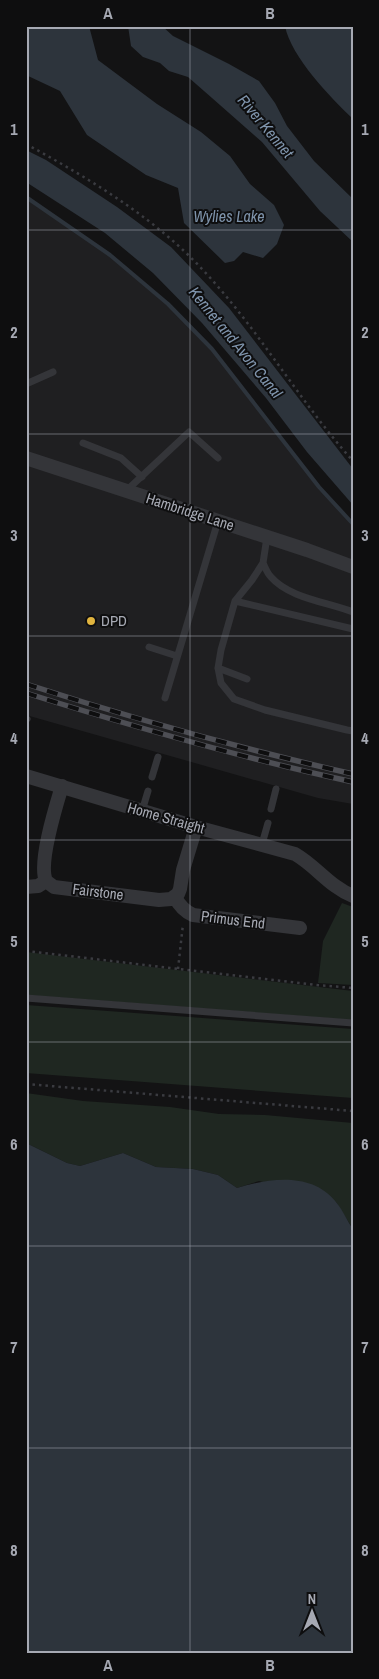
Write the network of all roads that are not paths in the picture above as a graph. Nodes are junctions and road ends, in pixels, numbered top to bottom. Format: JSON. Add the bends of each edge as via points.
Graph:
{"nodes":[{"id":1,"x":53,"y":372,"type":"dead end"},
{"id":2,"x":26,"y":384,"type":"edge"},
{"id":3,"x":83,"y":443,"type":"dead end"},
{"id":4,"x":26,"y":458,"type":"edge"},
{"id":5,"x":218,"y":458,"type":"dead end"},
{"id":6,"x":142,"y":477,"type":"junction"},
{"id":7,"x":126,"y":492,"type":"junction"},
{"id":8,"x":218,"y":521,"type":"junction"},
{"id":9,"x":267,"y":537,"type":"junction"},
{"id":10,"x":263,"y":563,"type":"junction"},
{"id":11,"x":353,"y":567,"type":"edge"},
{"id":12,"x":235,"y":601,"type":"junction"},
{"id":13,"x":353,"y":612,"type":"edge"},
{"id":14,"x":353,"y":628,"type":"edge"},
{"id":15,"x":150,"y":647,"type":"dead end"},
{"id":16,"x":177,"y":656,"type":"junction"},
{"id":17,"x":218,"y":668,"type":"junction"},
{"id":18,"x":247,"y":678,"type":"dead end"},
{"id":19,"x":165,"y":698,"type":"dead end"},
{"id":20,"x":353,"y":730,"type":"edge"},
{"id":21,"x":158,"y":757,"type":"dead end"},
{"id":22,"x":26,"y":776,"type":"edge"},
{"id":23,"x":152,"y":777,"type":"dead end"},
{"id":24,"x":62,"y":786,"type":"junction"},
{"id":25,"x":276,"y":789,"type":"dead end"},
{"id":26,"x":148,"y":791,"type":"dead end"},
{"id":27,"x":271,"y":809,"type":"dead end"},
{"id":28,"x":142,"y":811,"type":"junction"},
{"id":29,"x":268,"y":823,"type":"dead end"},
{"id":30,"x":196,"y":827,"type":"junction"},
{"id":31,"x":262,"y":844,"type":"junction"},
{"id":32,"x":46,"y":881,"type":"junction"},
{"id":33,"x":26,"y":887,"type":"edge"},
{"id":34,"x":353,"y":896,"type":"edge"},
{"id":35,"x":175,"y":897,"type":"junction"},
{"id":36,"x":300,"y":928,"type":"dead end"},
{"id":37,"x":26,"y":998,"type":"edge"},
{"id":38,"x":353,"y":1022,"type":"edge"}],
"edges":[{"from":1,"to":2,"type":"lane"},
{"from":3,"to":6,"type":"lane","via":[[121,458]]},
{"from":4,"to":7,"type":"street","name":"Hambridge Lane"},
{"from":5,"to":6,"type":"lane","via":[[190,432]]},
{"from":6,"to":7,"type":"lane"},
{"from":7,"to":8,"type":"street","name":"Hambridge Lane"},
{"from":8,"to":9,"type":"street","name":"Hambridge Lane"},
{"from":8,"to":16,"type":"lane"},
{"from":9,"to":10,"type":"lane"},
{"from":9,"to":11,"type":"street","name":"Hambridge Lane"},
{"from":10,"to":12,"type":"lane"},
{"from":10,"to":13,"type":"lane","via":[[270,576],[281,585],[306,598]]},
{"from":12,"to":14,"type":"lane"},
{"from":12,"to":17,"type":"lane"},
{"from":15,"to":16,"type":"lane"},
{"from":16,"to":19,"type":"lane"},
{"from":17,"to":18,"type":"lane"},
{"from":17,"to":20,"type":"lane","via":[[221,683],[234,699],[265,710]]},
{"from":21,"to":23,"type":"lane"},
{"from":22,"to":24,"type":"street","name":"Home Straight"},
{"from":24,"to":28,"type":"street","name":"Home Straight"},
{"from":24,"to":32,"type":"street","via":[[48,834]]},
{"from":25,"to":27,"type":"lane"},
{"from":26,"to":28,"type":"lane"},
{"from":28,"to":30,"type":"street","name":"Home Straight"},
{"from":29,"to":31,"type":"lane"},
{"from":30,"to":31,"type":"street","name":"Home Straight"},
{"from":30,"to":35,"type":"street"},
{"from":31,"to":34,"type":"street","name":"Home Straight","via":[[304,859],[342,892]]},
{"from":32,"to":33,"type":"street"},
{"from":32,"to":35,"type":"street","name":"Fairstone","via":[[54,887],[159,900]]},
{"from":35,"to":36,"type":"street","name":"Primus End","via":[[187,913],[198,916]]},
{"from":37,"to":38,"type":"lane"}]}
